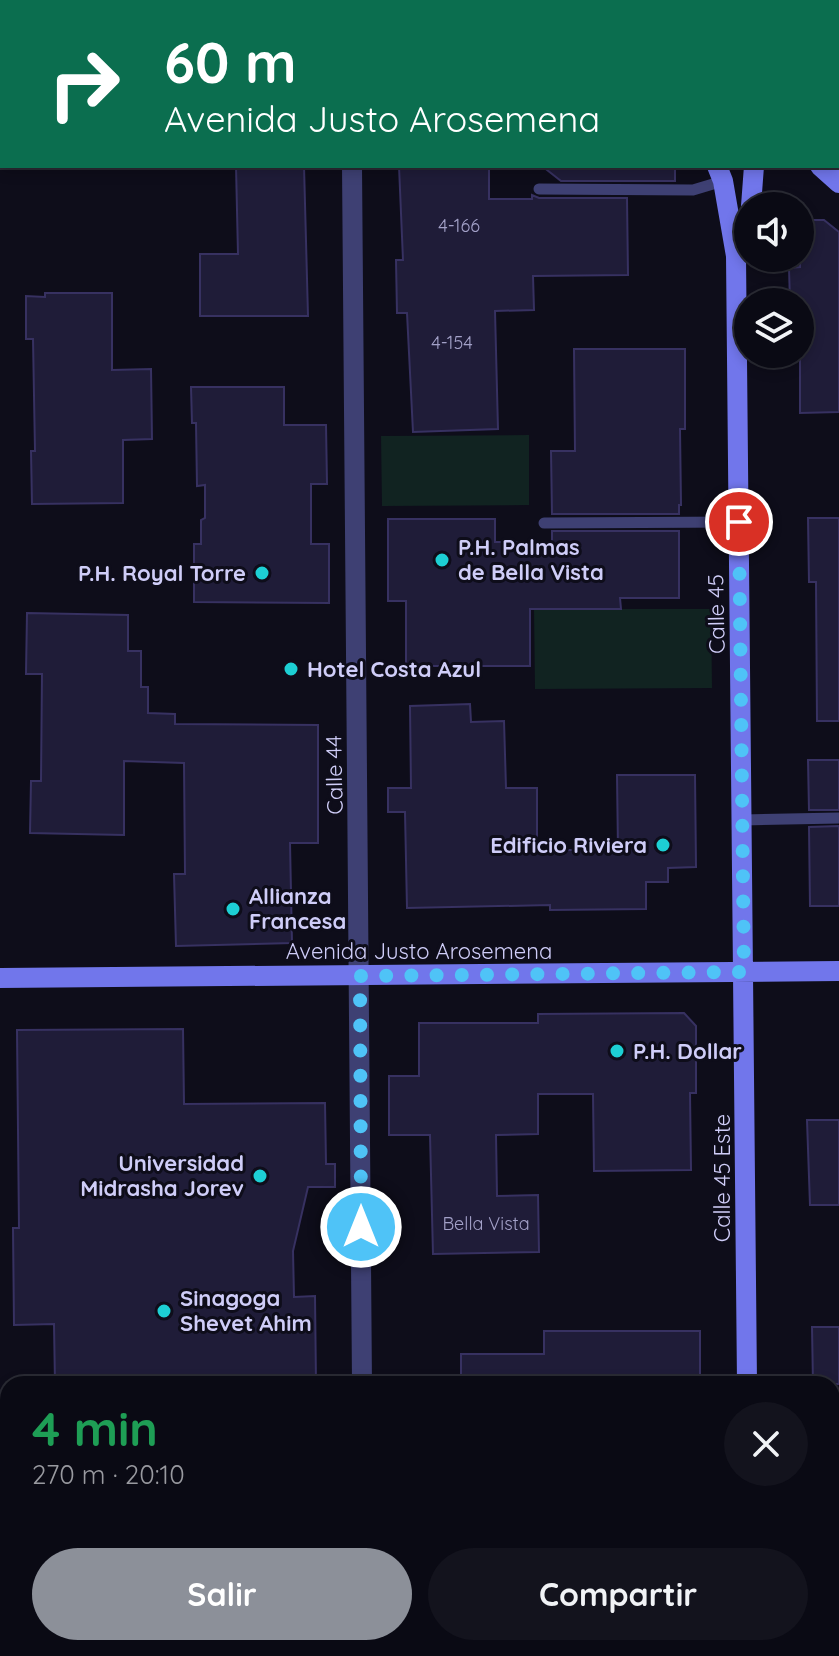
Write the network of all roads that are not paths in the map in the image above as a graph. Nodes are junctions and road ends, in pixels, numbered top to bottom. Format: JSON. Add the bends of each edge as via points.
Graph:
{"nodes":[{"id":1,"x":352,"y":168,"type":"edge"},
{"id":2,"x":754,"y":168,"type":"edge"},
{"id":3,"x":822,"y":168,"type":"edge"},
{"id":4,"x":720,"y":174,"type":"edge"},
{"id":5,"x":839,"y":183,"type":"edge"},
{"id":6,"x":539,"y":189,"type":"dead end"},
{"id":7,"x":752,"y":192,"type":"edge"},
{"id":8,"x":734,"y":246,"type":"edge"},
{"id":9,"x":736,"y":272,"type":"edge"},
{"id":10,"x":739,"y":522,"type":"junction"},
{"id":11,"x":544,"y":523,"type":"dead end"},
{"id":12,"x":839,"y":818,"type":"edge"},
{"id":13,"x":743,"y":820,"type":"junction"},
{"id":14,"x":839,"y":971,"type":"edge"},
{"id":15,"x":744,"y":972,"type":"junction"},
{"id":16,"x":360,"y":976,"type":"junction"},
{"id":17,"x":0,"y":978,"type":"edge"},
{"id":18,"x":362,"y":1376,"type":"edge"},
{"id":19,"x":747,"y":1376,"type":"edge"}],
"edges":[{"from":1,"to":16,"type":"street","name":"Calle 44"},
{"from":2,"to":7,"type":"main road"},
{"from":3,"to":5,"type":"main road"},
{"from":4,"to":6,"type":"lane","via":[[693,190]]},
{"from":4,"to":8,"type":"main road","name":"Calle 45"},
{"from":9,"to":10,"type":"main road","name":"Calle 45"},
{"from":10,"to":11,"type":"lane"},
{"from":10,"to":13,"type":"main road","name":"Calle 45"},
{"from":12,"to":13,"type":"lane"},
{"from":13,"to":15,"type":"main road","name":"Calle 45"},
{"from":14,"to":15,"type":"main road","name":"Avenida Justo Arosemena"},
{"from":15,"to":16,"type":"main road","name":"Avenida Justo Arosemena"},
{"from":15,"to":19,"type":"main road","name":"Calle 45 Este"},
{"from":16,"to":17,"type":"main road","name":"Avenida Justo Arosemena"},
{"from":16,"to":18,"type":"street","name":"Calle 44"}]}
